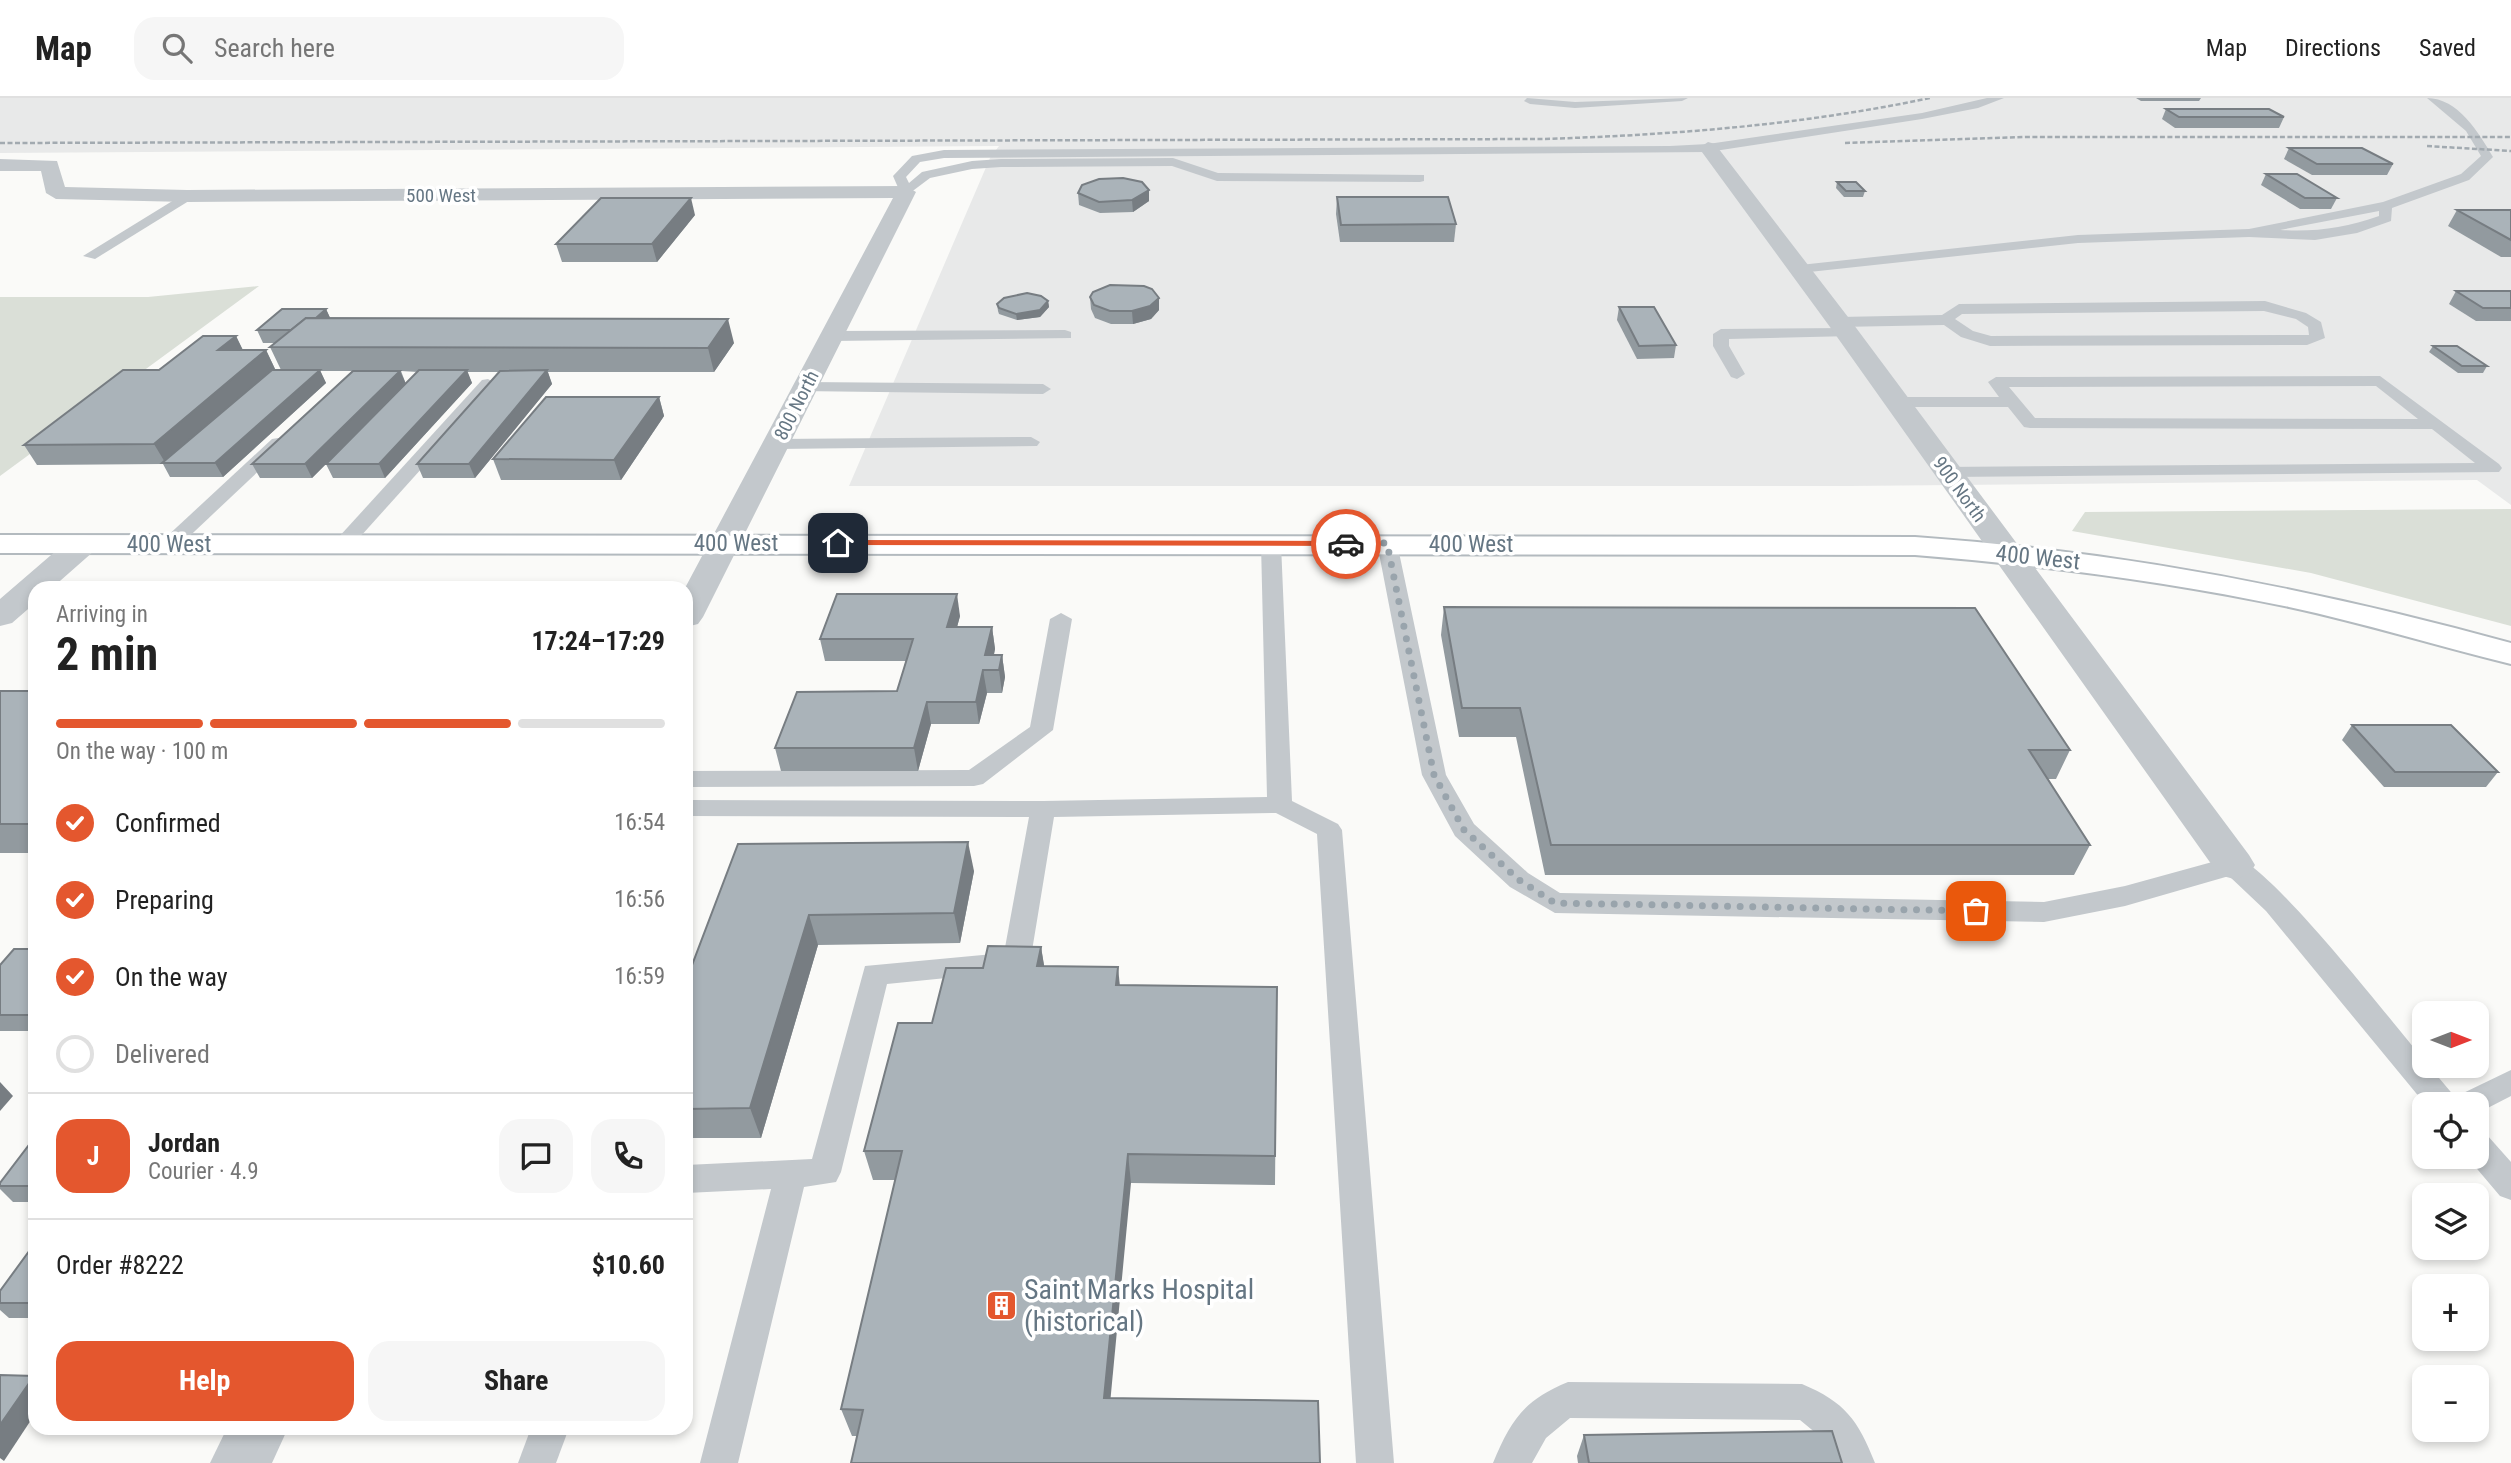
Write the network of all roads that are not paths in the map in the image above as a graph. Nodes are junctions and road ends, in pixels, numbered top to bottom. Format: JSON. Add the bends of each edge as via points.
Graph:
{"nodes":[{"id":1,"x":1534,"y":98,"type":"edge"},
{"id":2,"x":1682,"y":98,"type":"edge"},
{"id":3,"x":1998,"y":98,"type":"edge"},
{"id":4,"x":2433,"y":98,"type":"edge"},
{"id":5,"x":1708,"y":148,"type":"junction"},
{"id":6,"x":0,"y":165,"type":"edge"},
{"id":7,"x":1420,"y":178,"type":"dead end"},
{"id":8,"x":906,"y":192,"type":"junction"},
{"id":9,"x":187,"y":196,"type":"junction"},
{"id":10,"x":90,"y":256,"type":"dead end"},
{"id":11,"x":1800,"y":269,"type":"junction"},
{"id":12,"x":1947,"y":320,"type":"junction"},
{"id":13,"x":1843,"y":327,"type":"junction"},
{"id":14,"x":832,"y":335,"type":"junction"},
{"id":15,"x":1065,"y":335,"type":"dead end"},
{"id":16,"x":1737,"y":374,"type":"dead end"},
{"id":17,"x":488,"y":384,"type":"edge"},
{"id":18,"x":805,"y":387,"type":"junction"},
{"id":19,"x":1043,"y":389,"type":"dead end"},
{"id":20,"x":1896,"y":402,"type":"junction"},
{"id":21,"x":2013,"y":402,"type":"junction"},
{"id":22,"x":2436,"y":424,"type":"junction"},
{"id":23,"x":291,"y":430,"type":"edge"},
{"id":24,"x":1031,"y":442,"type":"dead end"},
{"id":25,"x":776,"y":444,"type":"junction"},
{"id":26,"x":1948,"y":471,"type":"junction"},
{"id":27,"x":344,"y":543,"type":"junction"},
{"id":28,"x":724,"y":543,"type":"junction"},
{"id":29,"x":1387,"y":543,"type":"junction"},
{"id":30,"x":0,"y":544,"type":"edge"},
{"id":31,"x":83,"y":544,"type":"junction"},
{"id":32,"x":170,"y":544,"type":"junction"},
{"id":33,"x":1271,"y":544,"type":"junction"},
{"id":34,"x":2007,"y":554,"type":"junction"},
{"id":35,"x":40,"y":581,"type":"edge"},
{"id":36,"x":28,"y":591,"type":"edge"},
{"id":37,"x":693,"y":603,"type":"edge"},
{"id":38,"x":0,"y":615,"type":"edge"},
{"id":39,"x":1061,"y":619,"type":"dead end"},
{"id":40,"x":2511,"y":654,"type":"edge"},
{"id":41,"x":693,"y":779,"type":"edge"},
{"id":42,"x":1280,"y":805,"type":"junction"},
{"id":43,"x":693,"y":808,"type":"edge"},
{"id":44,"x":1043,"y":809,"type":"junction"},
{"id":45,"x":2234,"y":865,"type":"junction"},
{"id":46,"x":2511,"y":1082,"type":"edge"},
{"id":47,"x":2433,"y":1092,"type":"edge"},
{"id":48,"x":2489,"y":1093,"type":"edge"},
{"id":49,"x":2489,"y":1160,"type":"edge"},
{"id":50,"x":791,"y":1174,"type":"junction"},
{"id":51,"x":693,"y":1179,"type":"edge"},
{"id":52,"x":2511,"y":1186,"type":"edge"},
{"id":53,"x":255,"y":1435,"type":"edge"},
{"id":54,"x":547,"y":1435,"type":"edge"},
{"id":55,"x":240,"y":1463,"type":"edge"},
{"id":56,"x":537,"y":1463,"type":"edge"},
{"id":57,"x":719,"y":1463,"type":"edge"},
{"id":58,"x":1375,"y":1463,"type":"edge"},
{"id":59,"x":1512,"y":1463,"type":"edge"},
{"id":60,"x":1856,"y":1463,"type":"edge"}],
"edges":[{"from":1,"to":2,"type":"lane","via":[[1530,101],[1575,105]]},
{"from":3,"to":5,"type":"lane","via":[[1922,116]]},
{"from":4,"to":11,"type":"lane","via":[[2471,129],[2487,157],[2465,177],[2385,206],[2386,218],[2352,230],[2315,236],[2249,233],[2078,239]]},
{"from":5,"to":8,"type":"lane","via":[[944,153],[916,159],[907,167],[899,176]]},
{"from":5,"to":11,"type":"street","name":"900 North"},
{"from":6,"to":9,"type":"street","name":"500 West","via":[[50,165],[56,193]]},
{"from":7,"to":8,"type":"lane","via":[[1217,177],[1173,162],[1001,163],[926,175]]},
{"from":8,"to":9,"type":"street","name":"500 West"},
{"from":8,"to":14,"type":"street","name":"800 North"},
{"from":9,"to":10,"type":"lane"},
{"from":11,"to":13,"type":"street","name":"900 North"},
{"from":12,"to":12,"type":"lane","via":[[1959,309],[2265,306],[2301,316],[2316,325],[2318,332],[2317,338],[2307,340],[1990,341],[1967,334]]},
{"from":12,"to":13,"type":"lane"},
{"from":13,"to":16,"type":"lane","via":[[1721,334],[1721,346]]},
{"from":13,"to":20,"type":"street","name":"900 North"},
{"from":14,"to":15,"type":"lane"},
{"from":14,"to":18,"type":"street","name":"800 North"},
{"from":17,"to":27,"type":"lane"},
{"from":18,"to":19,"type":"lane"},
{"from":18,"to":25,"type":"street","name":"800 North"},
{"from":20,"to":21,"type":"lane"},
{"from":20,"to":26,"type":"street","name":"900 North"},
{"from":21,"to":22,"type":"lane","via":[[2030,423]]},
{"from":21,"to":22,"type":"lane","via":[[1996,382],[2380,381]]},
{"from":22,"to":26,"type":"lane","via":[[2493,468]]},
{"from":23,"to":32,"type":"lane"},
{"from":24,"to":25,"type":"lane"},
{"from":25,"to":28,"type":"street","name":"800 North"},
{"from":26,"to":34,"type":"street","name":"900 North"},
{"from":27,"to":28,"type":"street","name":"400 West"},
{"from":27,"to":32,"type":"street","name":"400 West"},
{"from":28,"to":33,"type":"street","name":"400 West"},
{"from":28,"to":37,"type":"street","name":"800 North"},
{"from":29,"to":33,"type":"street","name":"400 West"},
{"from":29,"to":34,"type":"street","name":"400 West","via":[[1864,545]]},
{"from":29,"to":45,"type":"lane","via":[[1434,775],[1464,830],[1519,880],[1555,903],[2043,912],[2125,896]]},
{"from":30,"to":31,"type":"street","name":"400 West"},
{"from":31,"to":32,"type":"street","name":"400 West"},
{"from":31,"to":35,"type":"street"},
{"from":33,"to":42,"type":"lane"},
{"from":34,"to":40,"type":"street","name":"400 West","via":[[2225,583]]},
{"from":34,"to":45,"type":"street","name":"900 North"},
{"from":36,"to":38,"type":"street"},
{"from":39,"to":41,"type":"lane","via":[[1041,730],[974,778]]},
{"from":42,"to":44,"type":"lane"},
{"from":42,"to":58,"type":"lane","via":[[1329,830]]},
{"from":43,"to":44,"type":"lane"},
{"from":44,"to":50,"type":"lane","via":[[1016,962],[875,974],[825,1172]]},
{"from":45,"to":47,"type":"lane","via":[[2276,904]]},
{"from":46,"to":48,"type":"lane"},
{"from":49,"to":52,"type":"lane"},
{"from":50,"to":51,"type":"lane"},
{"from":50,"to":57,"type":"lane"},
{"from":53,"to":55,"type":"street"},
{"from":54,"to":56,"type":"lane"},
{"from":59,"to":60,"type":"lane","via":[[1535,1419],[1568,1400],[1788,1400],[1816,1407],[1828,1418],[1843,1434]]}]}
